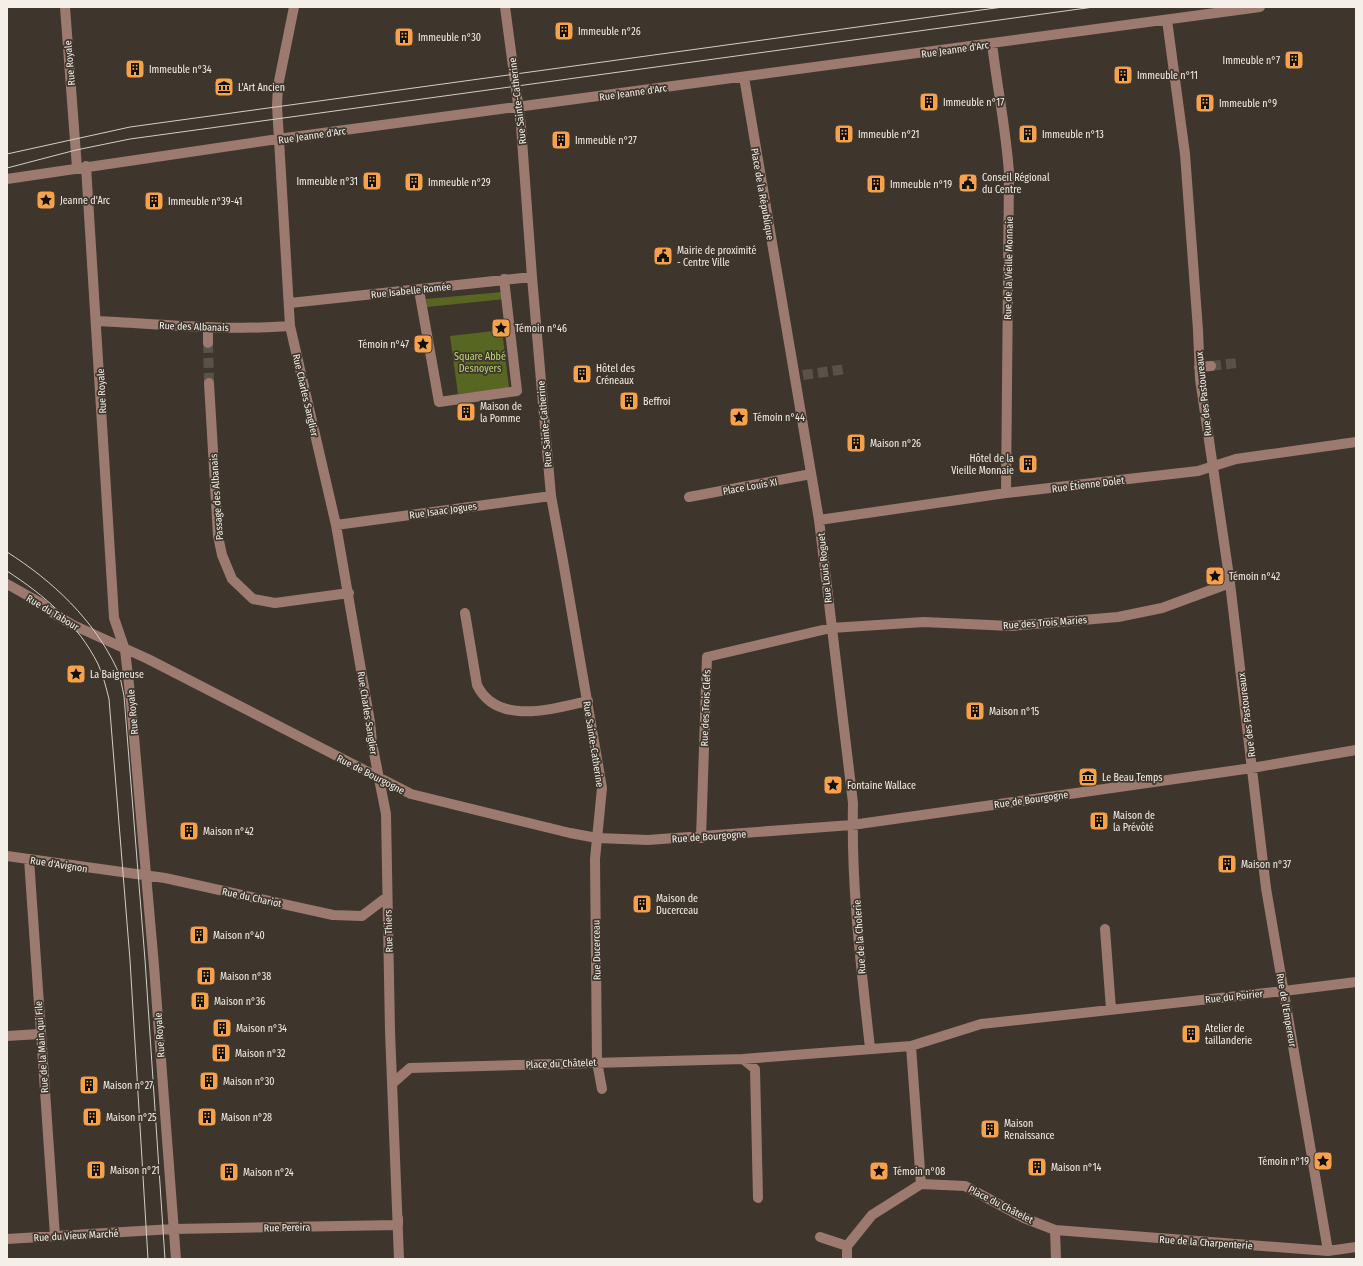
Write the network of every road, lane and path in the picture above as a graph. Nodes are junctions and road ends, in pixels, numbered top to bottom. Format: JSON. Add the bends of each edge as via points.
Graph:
{"nodes":[{"id":1,"x":65,"y":7,"type":"edge"},
{"id":2,"x":294,"y":7,"type":"edge"},
{"id":3,"x":505,"y":7,"type":"edge"},
{"id":4,"x":1260,"y":7,"type":"edge"},
{"id":5,"x":1167,"y":20,"type":"junction"},
{"id":6,"x":992,"y":43,"type":"junction"},
{"id":7,"x":744,"y":77,"type":"junction"},
{"id":8,"x":519,"y":107,"type":"junction"},
{"id":9,"x":278,"y":139,"type":"junction"},
{"id":10,"x":86,"y":166,"type":"junction"},
{"id":11,"x":7,"y":179,"type":"edge"},
{"id":12,"x":532,"y":277,"type":"junction"},
{"id":13,"x":504,"y":280,"type":"junction"},
{"id":14,"x":419,"y":290,"type":"junction"},
{"id":15,"x":290,"y":303,"type":"junction"},
{"id":16,"x":784,"y":312,"type":"joint"},
{"id":17,"x":97,"y":321,"type":"junction"},
{"id":18,"x":290,"y":326,"type":"junction"},
{"id":19,"x":208,"y":327,"type":"junction"},
{"id":20,"x":208,"y":342,"type":"tunnel mouth"},
{"id":21,"x":1211,"y":366,"type":"tunnel mouth"},
{"id":22,"x":1199,"y":367,"type":"junction"},
{"id":23,"x":208,"y":383,"type":"tunnel mouth"},
{"id":24,"x":1356,"y":442,"type":"edge"},
{"id":25,"x":1211,"y":467,"type":"junction"},
{"id":26,"x":811,"y":474,"type":"junction"},
{"id":27,"x":1006,"y":493,"type":"junction"},
{"id":28,"x":551,"y":496,"type":"junction"},
{"id":29,"x":689,"y":497,"type":"dead end"},
{"id":30,"x":819,"y":520,"type":"junction"},
{"id":31,"x":336,"y":525,"type":"junction"},
{"id":32,"x":1230,"y":583,"type":"junction"},
{"id":33,"x":7,"y":584,"type":"edge"},
{"id":34,"x":349,"y":593,"type":"junction"},
{"id":35,"x":465,"y":613,"type":"dead end"},
{"id":36,"x":831,"y":628,"type":"junction"},
{"id":37,"x":100,"y":637,"type":"joint"},
{"id":38,"x":125,"y":650,"type":"junction"},
{"id":39,"x":588,"y":702,"type":"junction"},
{"id":40,"x":1356,"y":750,"type":"edge"},
{"id":41,"x":1252,"y":768,"type":"junction"},
{"id":42,"x":380,"y":780,"type":"junction"},
{"id":43,"x":852,"y":825,"type":"junction"},
{"id":44,"x":597,"y":838,"type":"junction"},
{"id":45,"x":701,"y":838,"type":"junction"},
{"id":46,"x":7,"y":856,"type":"edge"},
{"id":47,"x":29,"y":859,"type":"junction"},
{"id":48,"x":111,"y":871,"type":"joint"},
{"id":49,"x":147,"y":876,"type":"junction"},
{"id":50,"x":387,"y":897,"type":"junction"},
{"id":51,"x":1105,"y":929,"type":"dead end"},
{"id":52,"x":1356,"y":982,"type":"edge"},
{"id":53,"x":1284,"y":991,"type":"junction"},
{"id":54,"x":1112,"y":1009,"type":"junction"},
{"id":55,"x":981,"y":1024,"type":"joint"},
{"id":56,"x":40,"y":1034,"type":"junction"},
{"id":57,"x":7,"y":1036,"type":"edge"},
{"id":58,"x":911,"y":1046,"type":"junction"},
{"id":59,"x":870,"y":1048,"type":"junction"},
{"id":60,"x":743,"y":1059,"type":"junction"},
{"id":61,"x":597,"y":1062,"type":"junction"},
{"id":62,"x":393,"y":1083,"type":"junction"},
{"id":63,"x":602,"y":1089,"type":"dead end"},
{"id":64,"x":921,"y":1184,"type":"junction"},
{"id":65,"x":758,"y":1198,"type":"dead end"},
{"id":66,"x":398,"y":1225,"type":"junction"},
{"id":67,"x":173,"y":1229,"type":"junction"},
{"id":68,"x":1055,"y":1230,"type":"junction"},
{"id":69,"x":146,"y":1231,"type":"joint"},
{"id":70,"x":56,"y":1236,"type":"junction"},
{"id":71,"x":820,"y":1237,"type":"dead end"},
{"id":72,"x":7,"y":1239,"type":"edge"},
{"id":73,"x":847,"y":1246,"type":"junction"},
{"id":74,"x":1356,"y":1247,"type":"edge"},
{"id":75,"x":1328,"y":1251,"type":"junction"},
{"id":76,"x":176,"y":1259,"type":"edge"},
{"id":77,"x":399,"y":1259,"type":"edge"},
{"id":78,"x":847,"y":1259,"type":"edge"},
{"id":79,"x":1056,"y":1259,"type":"edge"}],
"edges":[{"from":1,"to":10,"type":"street","name":"Rue Royale"},
{"from":2,"to":9,"type":"street","name":"Rue Charles Sanglier","via":[[277,93]]},
{"from":3,"to":8,"type":"street","name":"Rue Sainte-Catherine"},
{"from":4,"to":5,"type":"street","name":"Rue Jeanne d'Arc"},
{"from":5,"to":6,"type":"street","name":"Rue Jeanne d'Arc"},
{"from":5,"to":22,"type":"street","name":"Rue des Pastoureaux","via":[[1185,154]]},
{"from":6,"to":7,"type":"street","name":"Rue Jeanne d'Arc"},
{"from":6,"to":27,"type":"street","name":"Rue de la Vieille Monnaie","via":[[1007,140],[1009,173]]},
{"from":7,"to":8,"type":"street","name":"Rue Jeanne d'Arc"},
{"from":7,"to":16,"type":"street","name":"Place de la République"},
{"from":8,"to":9,"type":"street","name":"Rue Jeanne d'Arc"},
{"from":8,"to":12,"type":"street","name":"Rue Sainte-Catherine"},
{"from":9,"to":10,"type":"street","name":"Rue Jeanne d'Arc"},
{"from":9,"to":15,"type":"street","name":"Rue Charles Sanglier"},
{"from":10,"to":11,"type":"street","name":"Rue Jeanne d'Arc"},
{"from":10,"to":17,"type":"street","name":"Rue Royale"},
{"from":12,"to":13,"type":"street","name":"Rue Isabelle Romée"},
{"from":12,"to":28,"type":"street","name":"Rue Sainte-Catherine"},
{"from":13,"to":14,"type":"street","name":"Rue Isabelle Romée"},
{"from":13,"to":14,"type":"street","via":[[517,391],[439,402]]},
{"from":14,"to":15,"type":"street","name":"Rue Isabelle Romée"},
{"from":15,"to":18,"type":"street","name":"Rue Charles Sanglier"},
{"from":16,"to":26,"type":"street","name":"Rue Louis Roguet","via":[[799,376]]},
{"from":17,"to":19,"type":"street","name":"Rue des Albanais"},
{"from":17,"to":38,"type":"street","name":"Rue Royale","via":[[114,618]]},
{"from":18,"to":19,"type":"street","name":"Rue des Albanais"},
{"from":18,"to":31,"type":"street","name":"Rue Charles Sanglier"},
{"from":19,"to":20,"type":"street"},
{"from":21,"to":22,"type":"street"},
{"from":22,"to":25,"type":"street","name":"Rue des Pastoureaux"},
{"from":23,"to":34,"type":"street","name":"Passage des Albanais","via":[[218,536],[222,555],[232,579],[253,599],[275,603]]},
{"from":24,"to":25,"type":"street","name":"Rue Étienne Dolet","via":[[1236,459]]},
{"from":25,"to":27,"type":"street","name":"Rue Étienne Dolet","via":[[1198,471]]},
{"from":25,"to":32,"type":"street","name":"Rue des Pastoureaux"},
{"from":26,"to":29,"type":"street","name":"Place Louis XI"},
{"from":26,"to":30,"type":"street","name":"Rue Louis Roguet"},
{"from":27,"to":30,"type":"street","name":"Rue Étienne Dolet"},
{"from":28,"to":31,"type":"street","name":"Rue Isaac Jogues"},
{"from":28,"to":39,"type":"street","name":"Rue Sainte-Catherine"},
{"from":30,"to":36,"type":"street","name":"Rue Louis Roguet"},
{"from":31,"to":34,"type":"street","name":"Rue Charles Sanglier"},
{"from":32,"to":36,"type":"street","name":"Rue des Trois Maries","via":[[1162,608],[1118,617],[1011,626],[924,622]]},
{"from":32,"to":41,"type":"street","name":"Rue des Pastoureaux"},
{"from":33,"to":37,"type":"street","name":"Rue du Tabour","via":[[41,603],[53,614]]},
{"from":34,"to":42,"type":"street","name":"Rue Charles Sanglier"},
{"from":35,"to":39,"type":"street","via":[[477,685],[481,694],[490,702],[499,708],[534,712]]},
{"from":36,"to":43,"type":"street","name":"Rue Louis Roguet","via":[[853,803]]},
{"from":36,"to":45,"type":"street","name":"Rue des Trois Clefs","via":[[707,657]]},
{"from":37,"to":38,"type":"street","name":"Rue de Bourgogne"},
{"from":38,"to":42,"type":"street","name":"Rue de Bourgogne","via":[[175,672]]},
{"from":38,"to":49,"type":"street","name":"Rue Royale"},
{"from":39,"to":44,"type":"street","name":"Rue Sainte-Catherine","via":[[602,788]]},
{"from":40,"to":41,"type":"street","name":"Rue de Bourgogne"},
{"from":41,"to":43,"type":"street","name":"Rue de Bourgogne"},
{"from":41,"to":53,"type":"street","name":"Rue de l'Empereur","via":[[1266,888]]},
{"from":42,"to":44,"type":"street","name":"Rue de Bourgogne","via":[[411,794]]},
{"from":42,"to":50,"type":"street","name":"Rue Thiers","via":[[386,814]]},
{"from":43,"to":45,"type":"street","name":"Rue de Bourgogne"},
{"from":43,"to":59,"type":"street","name":"Rue de la Cholerie","via":[[859,947]]},
{"from":44,"to":45,"type":"street","name":"Rue de Bourgogne"},
{"from":44,"to":61,"type":"street","name":"Rue Ducerceau"},
{"from":46,"to":47,"type":"street","name":"Rue d'Avignon"},
{"from":47,"to":48,"type":"street","name":"Rue d'Avignon"},
{"from":47,"to":56,"type":"street","name":"Rue de la Main qui File"},
{"from":48,"to":49,"type":"street","name":"Rue du Chariot"},
{"from":49,"to":50,"type":"street","name":"Rue du Chariot","via":[[333,915],[362,916]]},
{"from":49,"to":67,"type":"street","name":"Rue Royale"},
{"from":50,"to":62,"type":"street","name":"Rue Thiers"},
{"from":51,"to":54,"type":"street"},
{"from":52,"to":53,"type":"street","name":"Rue du Poirier"},
{"from":53,"to":54,"type":"street","name":"Rue du Poirier"},
{"from":53,"to":75,"type":"street","name":"Rue de l'Empereur"},
{"from":54,"to":55,"type":"street","name":"Rue du Poirier"},
{"from":55,"to":58,"type":"street","name":"Place du Châtelet"},
{"from":56,"to":57,"type":"street"},
{"from":56,"to":70,"type":"street","name":"Rue de la Main qui File"},
{"from":58,"to":59,"type":"street","name":"Place du Châtelet"},
{"from":58,"to":64,"type":"street"},
{"from":59,"to":60,"type":"street","name":"Place du Châtelet"},
{"from":60,"to":61,"type":"street","name":"Place du Châtelet"},
{"from":60,"to":65,"type":"street","via":[[756,1069]]},
{"from":61,"to":62,"type":"street","name":"Place du Châtelet","via":[[410,1068]]},
{"from":61,"to":63,"type":"street","name":"Rue Ducerceau"},
{"from":62,"to":66,"type":"street"},
{"from":64,"to":68,"type":"street","name":"Place du Châtelet","via":[[965,1186],[1024,1218]]},
{"from":64,"to":73,"type":"street","via":[[872,1215]]},
{"from":66,"to":67,"type":"street","name":"Rue Pereira"},
{"from":66,"to":77,"type":"street"},
{"from":67,"to":69,"type":"street","name":"Rue Pereira"},
{"from":67,"to":76,"type":"street","name":"Rue Royale"},
{"from":68,"to":75,"type":"street","name":"Rue de la Charpenterie"},
{"from":68,"to":79,"type":"street"},
{"from":69,"to":70,"type":"street","name":"Rue du Vieux Marché"},
{"from":70,"to":72,"type":"street","name":"Rue du Vieux Marché"},
{"from":71,"to":73,"type":"street"},
{"from":73,"to":78,"type":"street"},
{"from":74,"to":75,"type":"street","name":"Rue de la Charpenterie"}]}
